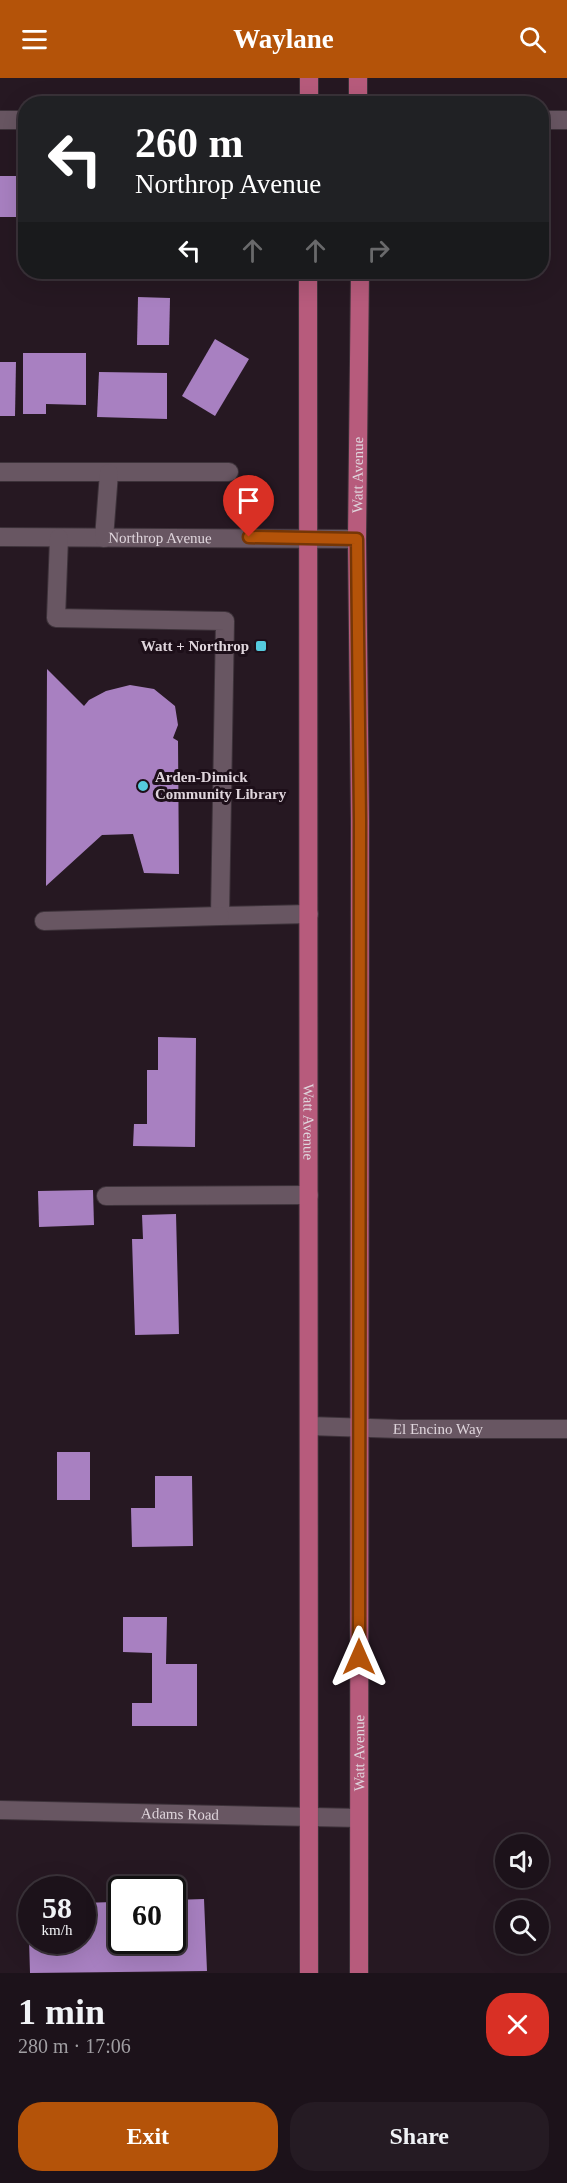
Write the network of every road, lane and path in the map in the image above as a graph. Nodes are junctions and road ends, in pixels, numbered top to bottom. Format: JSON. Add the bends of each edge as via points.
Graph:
{"nodes":[{"id":1,"x":309,"y":78,"type":"edge"},
{"id":2,"x":358,"y":78,"type":"edge"},
{"id":3,"x":309,"y":96,"type":"edge"},
{"id":4,"x":358,"y":96,"type":"edge"},
{"id":5,"x":0,"y":120,"type":"edge"},
{"id":6,"x":18,"y":120,"type":"edge"},
{"id":7,"x":549,"y":120,"type":"edge"},
{"id":8,"x":567,"y":120,"type":"edge"},
{"id":9,"x":309,"y":279,"type":"edge"},
{"id":10,"x":360,"y":279,"type":"edge"},
{"id":11,"x":0,"y":472,"type":"edge"},
{"id":12,"x":229,"y":472,"type":"dead end"},
{"id":13,"x":109,"y":473,"type":"junction"},
{"id":14,"x":0,"y":537,"type":"edge"},
{"id":15,"x":59,"y":538,"type":"junction"},
{"id":16,"x":104,"y":538,"type":"junction"},
{"id":17,"x":308,"y":538,"type":"junction"},
{"id":18,"x":357,"y":539,"type":"junction"},
{"id":19,"x":309,"y":914,"type":"junction"},
{"id":20,"x":220,"y":916,"type":"junction"},
{"id":21,"x":44,"y":921,"type":"dead end"},
{"id":22,"x":309,"y":1195,"type":"junction"},
{"id":23,"x":106,"y":1196,"type":"dead end"},
{"id":24,"x":309,"y":1426,"type":"junction"},
{"id":25,"x":359,"y":1428,"type":"junction"},
{"id":26,"x":567,"y":1429,"type":"edge"},
{"id":27,"x":0,"y":1810,"type":"edge"},
{"id":28,"x":309,"y":1817,"type":"junction"},
{"id":29,"x":359,"y":1818,"type":"junction"},
{"id":30,"x":309,"y":1973,"type":"edge"},
{"id":31,"x":359,"y":1973,"type":"edge"}],
"edges":[{"from":1,"to":3,"type":"main road"},
{"from":2,"to":4,"type":"main road"},
{"from":5,"to":6,"type":"street"},
{"from":7,"to":8,"type":"street"},
{"from":9,"to":17,"type":"main road","name":"Watt Avenue"},
{"from":10,"to":18,"type":"main road","name":"Watt Avenue"},
{"from":11,"to":13,"type":"street"},
{"from":12,"to":13,"type":"street"},
{"from":13,"to":16,"type":"street"},
{"from":14,"to":15,"type":"street","name":"Northrop Avenue"},
{"from":15,"to":16,"type":"street","name":"Northrop Avenue"},
{"from":15,"to":20,"type":"street","via":[[56,618],[225,621]]},
{"from":16,"to":17,"type":"street","name":"Northrop Avenue"},
{"from":17,"to":18,"type":"street","name":"Northrop Avenue"},
{"from":17,"to":19,"type":"main road","name":"Watt Avenue"},
{"from":18,"to":25,"type":"main road","name":"Watt Avenue"},
{"from":19,"to":20,"type":"street"},
{"from":19,"to":22,"type":"main road","name":"Watt Avenue"},
{"from":20,"to":21,"type":"street"},
{"from":22,"to":23,"type":"street"},
{"from":22,"to":24,"type":"main road","name":"Watt Avenue"},
{"from":24,"to":25,"type":"street","name":"El Encino Way"},
{"from":24,"to":28,"type":"main road","name":"Watt Avenue"},
{"from":25,"to":26,"type":"street","name":"El Encino Way"},
{"from":25,"to":29,"type":"main road","name":"Watt Avenue"},
{"from":27,"to":28,"type":"street","name":"Adams Road"},
{"from":28,"to":29,"type":"street","name":"Adams Road"},
{"from":28,"to":30,"type":"main road","name":"Watt Avenue"},
{"from":29,"to":31,"type":"main road","name":"Watt Avenue"}]}
